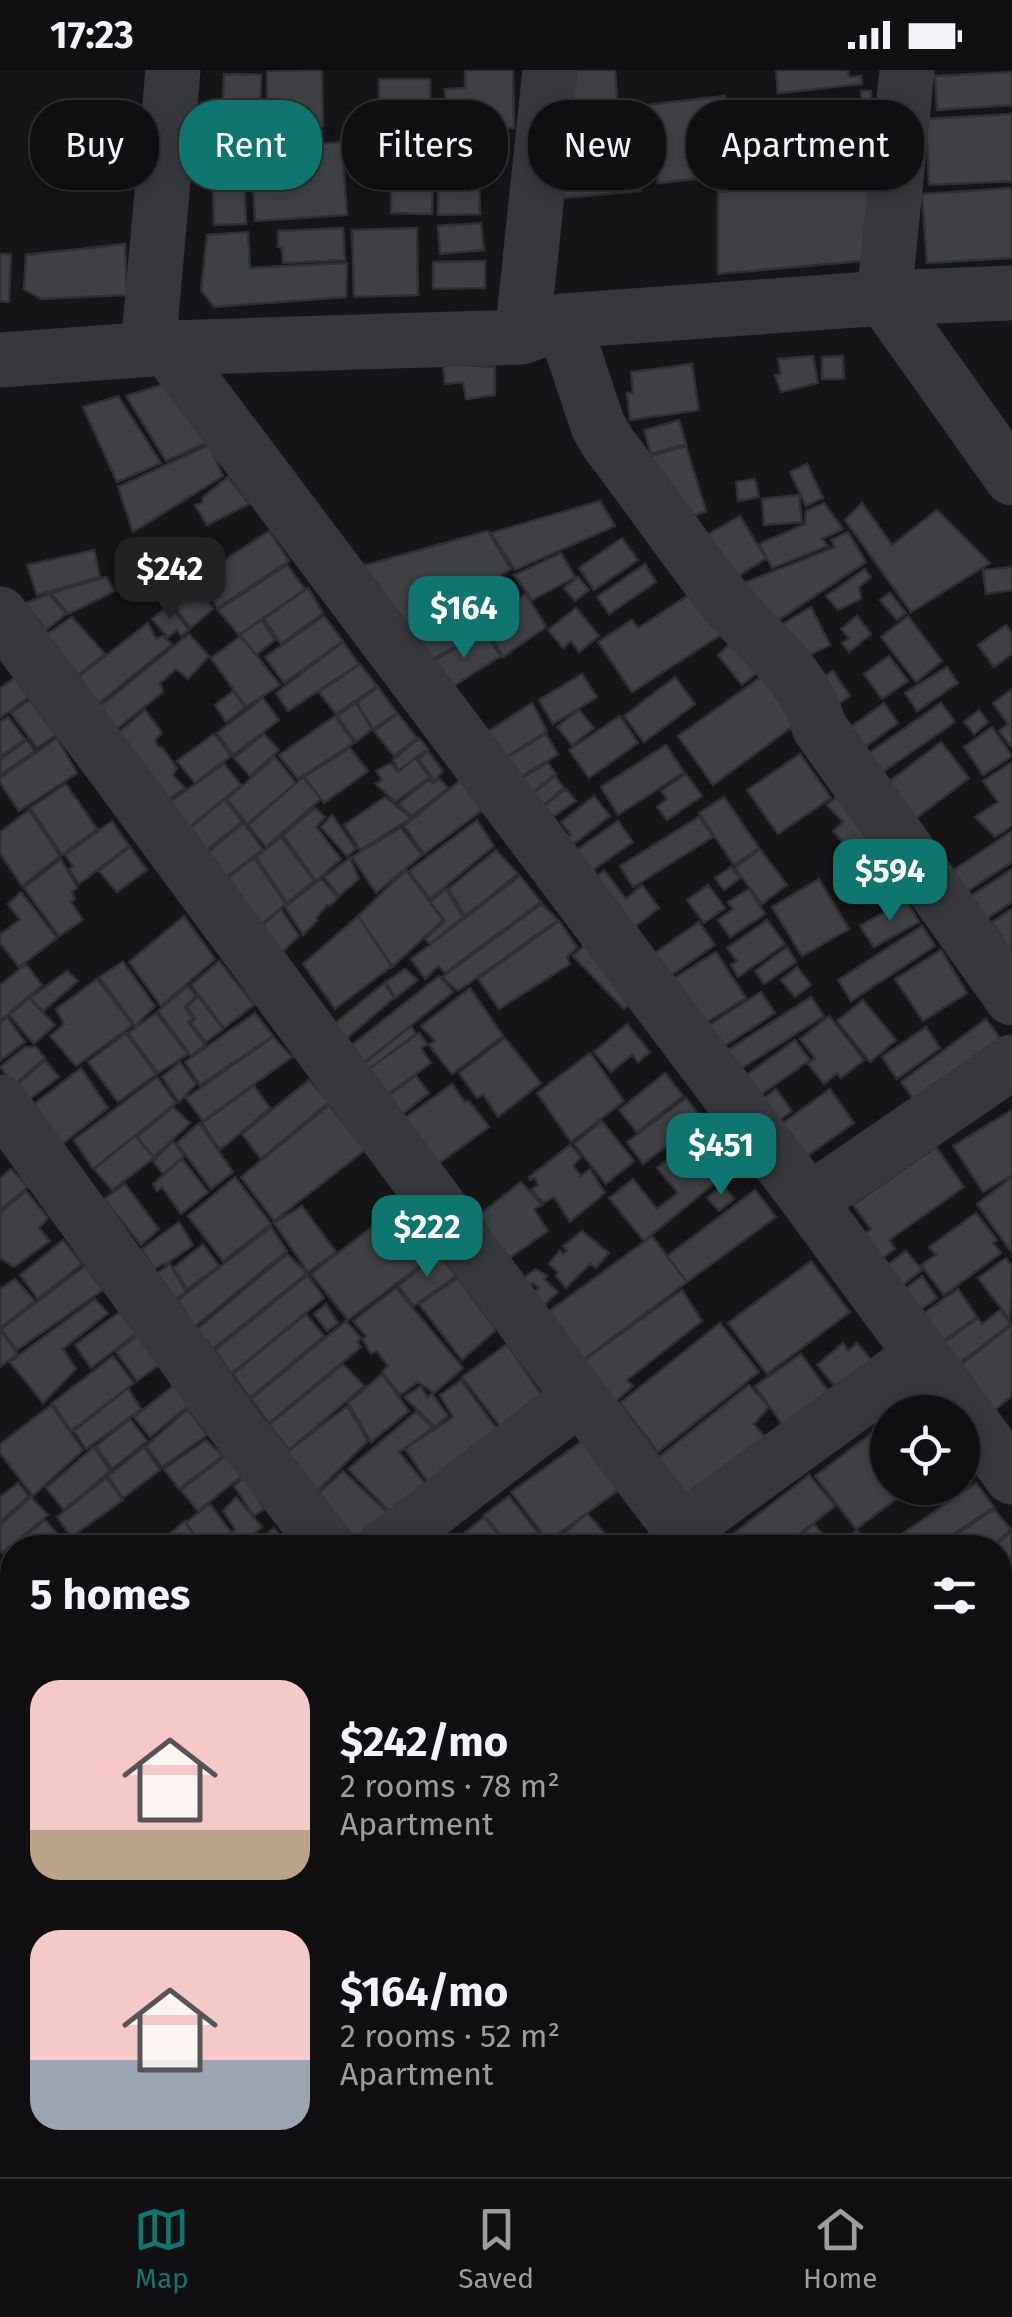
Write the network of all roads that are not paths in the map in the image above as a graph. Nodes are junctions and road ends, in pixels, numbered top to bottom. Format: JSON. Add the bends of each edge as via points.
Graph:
{"nodes":[{"id":1,"x":173,"y":70,"type":"edge"},
{"id":2,"x":550,"y":70,"type":"edge"},
{"id":3,"x":906,"y":70,"type":"edge"},
{"id":4,"x":1012,"y":293,"type":"edge"},
{"id":5,"x":884,"y":298,"type":"junction"},
{"id":6,"x":542,"y":329,"type":"junction"},
{"id":7,"x":158,"y":349,"type":"junction"},
{"id":8,"x":0,"y":360,"type":"edge"},
{"id":9,"x":1012,"y":478,"type":"edge"},
{"id":10,"x":0,"y":614,"type":"edge"},
{"id":11,"x":1012,"y":998,"type":"edge"},
{"id":12,"x":1012,"y":1062,"type":"edge"},
{"id":13,"x":0,"y":1102,"type":"edge"},
{"id":14,"x":809,"y":1201,"type":"junction"},
{"id":15,"x":922,"y":1355,"type":"junction"},
{"id":16,"x":580,"y":1398,"type":"junction"},
{"id":17,"x":1012,"y":1477,"type":"edge"},
{"id":18,"x":319,"y":1535,"type":"edge"},
{"id":19,"x":400,"y":1535,"type":"edge"},
{"id":20,"x":686,"y":1535,"type":"edge"},
{"id":21,"x":692,"y":1535,"type":"edge"}],
"edges":[{"from":1,"to":7,"type":"street"},
{"from":2,"to":6,"type":"street"},
{"from":3,"to":5,"type":"street"},
{"from":4,"to":5,"type":"street"},
{"from":5,"to":6,"type":"street"},
{"from":5,"to":9,"type":"street"},
{"from":6,"to":7,"type":"street"},
{"from":6,"to":11,"type":"street","via":[[608,442],[725,600],[815,707],[820,726]]},
{"from":7,"to":8,"type":"street"},
{"from":7,"to":14,"type":"street"},
{"from":10,"to":16,"type":"street"},
{"from":12,"to":14,"type":"street"},
{"from":13,"to":18,"type":"street"},
{"from":14,"to":15,"type":"street"},
{"from":15,"to":17,"type":"street"},
{"from":15,"to":21,"type":"street"},
{"from":16,"to":19,"type":"street"},
{"from":16,"to":20,"type":"street"}]}
